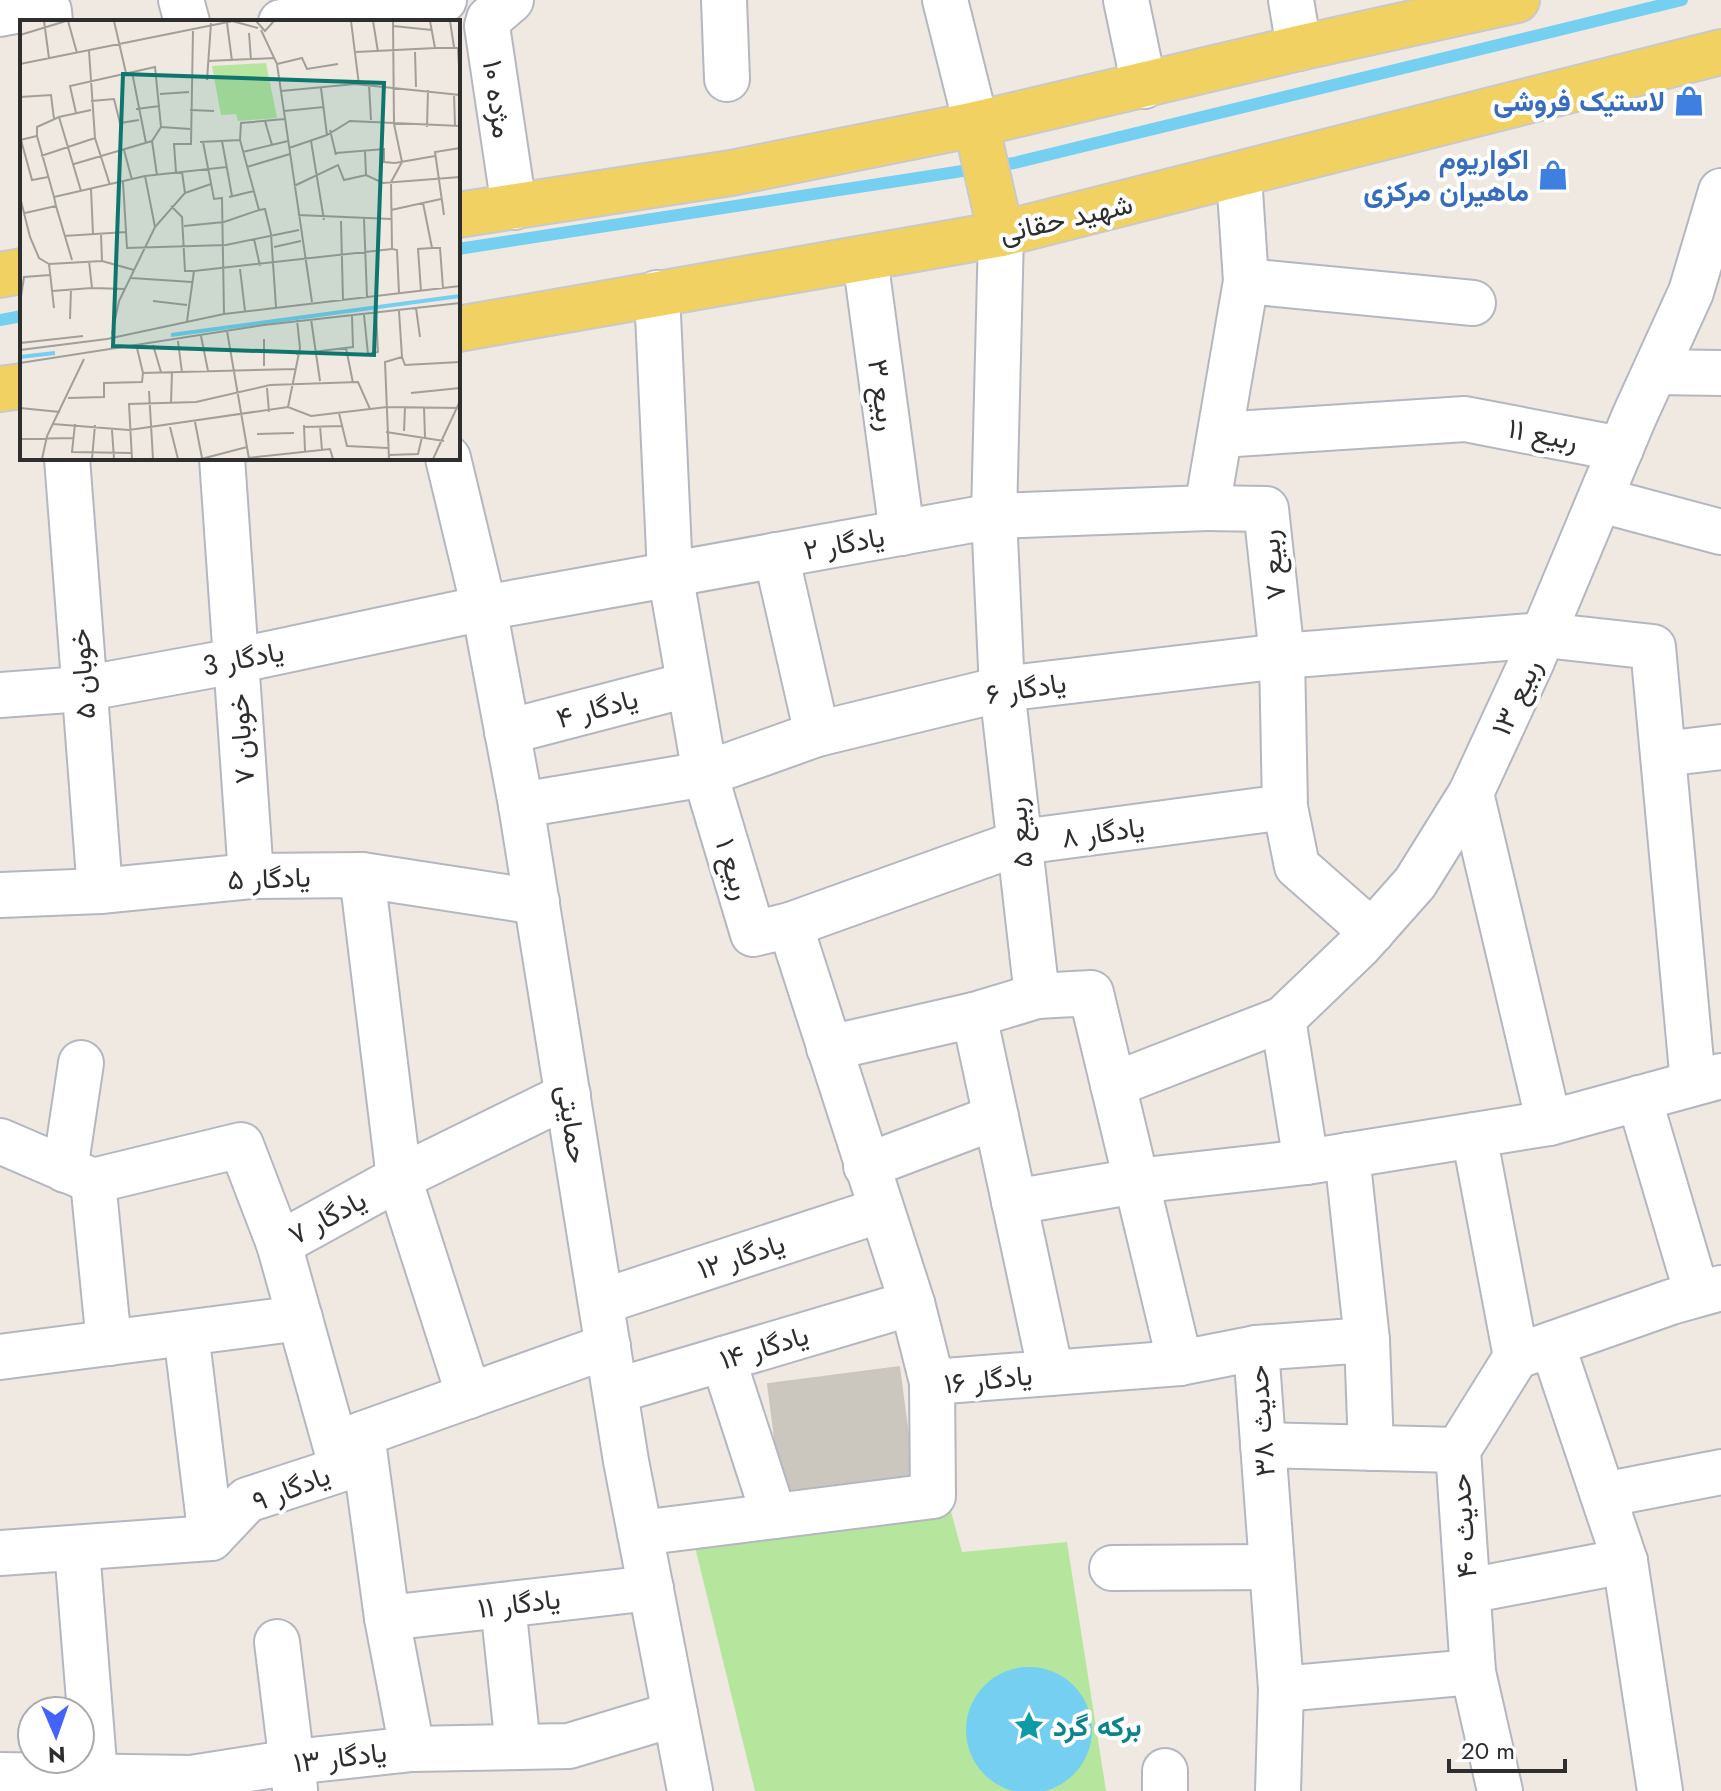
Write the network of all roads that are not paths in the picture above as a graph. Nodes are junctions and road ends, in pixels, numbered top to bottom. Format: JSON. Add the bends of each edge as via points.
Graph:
{"nodes":[{"id":1,"x":181,"y":0,"type":"edge"},
{"id":2,"x":444,"y":0,"type":"edge"},
{"id":3,"x":511,"y":0,"type":"edge"},
{"id":4,"x":724,"y":0,"type":"edge"},
{"id":5,"x":945,"y":0,"type":"edge"},
{"id":6,"x":1126,"y":0,"type":"edge"},
{"id":7,"x":1291,"y":0,"type":"edge"},
{"id":8,"x":1517,"y":0,"type":"edge"},
{"id":9,"x":1457,"y":6,"type":"edge"},
{"id":10,"x":384,"y":10,"type":"edge"},
{"id":11,"x":0,"y":14,"type":"edge"},
{"id":12,"x":50,"y":20,"type":"edge"},
{"id":13,"x":186,"y":20,"type":"edge"},
{"id":14,"x":298,"y":20,"type":"edge"},
{"id":15,"x":1299,"y":48,"type":"junction"},
{"id":16,"x":1721,"y":52,"type":"edge"},
{"id":17,"x":1666,"y":64,"type":"junction"},
{"id":18,"x":1721,"y":78,"type":"edge"},
{"id":19,"x":727,"y":79,"type":"dead end"},
{"id":20,"x":1144,"y":86,"type":"junction"},
{"id":21,"x":976,"y":124,"type":"junction"},
{"id":22,"x":1239,"y":176,"type":"junction"},
{"id":23,"x":1721,"y":191,"type":"edge"},
{"id":24,"x":514,"y":207,"type":"junction"},
{"id":25,"x":460,"y":215,"type":"edge"},
{"id":26,"x":1001,"y":234,"type":"junction"},
{"id":27,"x":865,"y":258,"type":"junction"},
{"id":28,"x":20,"y":271,"type":"edge"},
{"id":29,"x":0,"y":275,"type":"edge"},
{"id":30,"x":1246,"y":281,"type":"junction"},
{"id":31,"x":657,"y":293,"type":"junction"},
{"id":32,"x":1473,"y":303,"type":"dead end"},
{"id":33,"x":460,"y":329,"type":"edge"},
{"id":34,"x":1655,"y":372,"type":"junction"},
{"id":35,"x":1721,"y":373,"type":"edge"},
{"id":36,"x":20,"y":386,"type":"edge"},
{"id":37,"x":0,"y":389,"type":"edge"},
{"id":38,"x":1220,"y":435,"type":"junction"},
{"id":39,"x":1621,"y":449,"type":"junction"},
{"id":40,"x":67,"y":460,"type":"edge"},
{"id":41,"x":222,"y":460,"type":"edge"},
{"id":42,"x":448,"y":460,"type":"edge"},
{"id":43,"x":1601,"y":500,"type":"junction"},
{"id":44,"x":1207,"y":508,"type":"junction"},
{"id":45,"x":994,"y":516,"type":"junction"},
{"id":46,"x":1721,"y":532,"type":"edge"},
{"id":47,"x":902,"y":533,"type":"junction"},
{"id":48,"x":776,"y":555,"type":"junction"},
{"id":49,"x":670,"y":573,"type":"junction"},
{"id":50,"x":484,"y":608,"type":"junction"},
{"id":51,"x":1544,"y":635,"type":"junction"},
{"id":52,"x":1282,"y":656,"type":"junction"},
{"id":53,"x":235,"y":661,"type":"junction"},
{"id":54,"x":687,"y":685,"type":"junction"},
{"id":55,"x":82,"y":689,"type":"junction"},
{"id":56,"x":1002,"y":689,"type":"junction"},
{"id":57,"x":0,"y":695,"type":"edge"},
{"id":58,"x":507,"y":732,"type":"junction"},
{"id":59,"x":817,"y":734,"type":"junction"},
{"id":60,"x":1721,"y":747,"type":"edge"},
{"id":61,"x":1663,"y":754,"type":"junction"},
{"id":62,"x":705,"y":774,"type":"junction"},
{"id":63,"x":1471,"y":793,"type":"junction"},
{"id":64,"x":521,"y":805,"type":"junction"},
{"id":65,"x":1285,"y":807,"type":"junction"},
{"id":66,"x":1021,"y":842,"type":"junction"},
{"id":67,"x":362,"y":875,"type":"junction"},
{"id":68,"x":251,"y":876,"type":"junction"},
{"id":69,"x":100,"y":891,"type":"junction"},
{"id":70,"x":0,"y":895,"type":"edge"},
{"id":71,"x":537,"y":902,"type":"junction"},
{"id":72,"x":790,"y":925,"type":"junction"},
{"id":73,"x":1372,"y":932,"type":"junction"},
{"id":74,"x":1037,"y":996,"type":"junction"},
{"id":75,"x":974,"y":1015,"type":"junction"},
{"id":76,"x":1283,"y":1019,"type":"junction"},
{"id":77,"x":829,"y":1048,"type":"junction"},
{"id":78,"x":81,"y":1063,"type":"dead end"},
{"id":79,"x":1707,"y":1080,"type":"edge"},
{"id":80,"x":1113,"y":1085,"type":"junction"},
{"id":81,"x":568,"y":1095,"type":"junction"},
{"id":82,"x":1639,"y":1098,"type":"junction"},
{"id":83,"x":996,"y":1117,"type":"junction"},
{"id":84,"x":1549,"y":1123,"type":"junction"},
{"id":85,"x":1474,"y":1135,"type":"junction"},
{"id":86,"x":0,"y":1141,"type":"edge"},
{"id":87,"x":1326,"y":1159,"type":"junction"},
{"id":88,"x":866,"y":1166,"type":"junction"},
{"id":89,"x":79,"y":1175,"type":"junction"},
{"id":90,"x":399,"y":1178,"type":"junction"},
{"id":91,"x":1136,"y":1181,"type":"junction"},
{"id":92,"x":1014,"y":1202,"type":"junction"},
{"id":93,"x":881,"y":1210,"type":"junction"},
{"id":94,"x":279,"y":1244,"type":"junction"},
{"id":95,"x":1709,"y":1291,"type":"edge"},
{"id":96,"x":601,"y":1302,"type":"junction"},
{"id":97,"x":912,"y":1303,"type":"junction"},
{"id":98,"x":300,"y":1318,"type":"junction"},
{"id":99,"x":186,"y":1333,"type":"junction"},
{"id":100,"x":1367,"y":1340,"type":"junction"},
{"id":101,"x":109,"y":1343,"type":"junction"},
{"id":102,"x":608,"y":1346,"type":"junction"},
{"id":103,"x":1256,"y":1348,"type":"junction"},
{"id":104,"x":1534,"y":1350,"type":"junction"},
{"id":105,"x":0,"y":1357,"type":"edge"},
{"id":106,"x":723,"y":1359,"type":"junction"},
{"id":107,"x":1180,"y":1363,"type":"junction"},
{"id":108,"x":1051,"y":1373,"type":"junction"},
{"id":109,"x":932,"y":1382,"type":"junction"},
{"id":110,"x":615,"y":1391,"type":"junction"},
{"id":111,"x":469,"y":1396,"type":"junction"},
{"id":112,"x":1263,"y":1445,"type":"junction"},
{"id":113,"x":1371,"y":1448,"type":"junction"},
{"id":114,"x":1458,"y":1450,"type":"junction"},
{"id":115,"x":352,"y":1452,"type":"junction"},
{"id":116,"x":1721,"y":1472,"type":"edge"},
{"id":117,"x":1603,"y":1495,"type":"junction"},
{"id":118,"x":774,"y":1516,"type":"junction"},
{"id":119,"x":640,"y":1533,"type":"junction"},
{"id":120,"x":211,"y":1538,"type":"junction"},
{"id":121,"x":77,"y":1549,"type":"junction"},
{"id":122,"x":0,"y":1553,"type":"edge"},
{"id":123,"x":1625,"y":1561,"type":"junction"},
{"id":124,"x":1272,"y":1567,"type":"junction"},
{"id":125,"x":1112,"y":1568,"type":"dead end"},
{"id":126,"x":651,"y":1588,"type":"junction"},
{"id":127,"x":1468,"y":1591,"type":"junction"},
{"id":128,"x":503,"y":1605,"type":"junction"},
{"id":129,"x":387,"y":1618,"type":"junction"},
{"id":130,"x":277,"y":1642,"type":"dead end"},
{"id":131,"x":1473,"y":1672,"type":"junction"},
{"id":132,"x":1281,"y":1689,"type":"junction"},
{"id":133,"x":675,"y":1714,"type":"junction"},
{"id":134,"x":518,"y":1747,"type":"junction"},
{"id":135,"x":412,"y":1749,"type":"junction"},
{"id":136,"x":0,"y":1775,"type":"edge"},
{"id":137,"x":95,"y":1776,"type":"junction"},
{"id":138,"x":294,"y":1776,"type":"edge"},
{"id":139,"x":161,"y":1784,"type":"edge"},
{"id":140,"x":690,"y":1791,"type":"edge"},
{"id":141,"x":1278,"y":1791,"type":"edge"},
{"id":142,"x":1500,"y":1791,"type":"edge"},
{"id":143,"x":1660,"y":1791,"type":"edge"}],
"edges":[{"from":1,"to":13,"type":"street"},
{"from":2,"to":10,"type":"street"},
{"from":3,"to":24,"type":"street","name":"مژده ۱۰","via":[[487,26]]},
{"from":4,"to":19,"type":"street"},
{"from":5,"to":21,"type":"street"},
{"from":6,"to":20,"type":"street"},
{"from":7,"to":15,"type":"street"},
{"from":8,"to":9,"type":"main road"},
{"from":9,"to":15,"type":"main road"},
{"from":10,"to":14,"type":"street"},
{"from":11,"to":12,"type":"street","via":[[41,6],[49,11]]},
{"from":15,"to":20,"type":"main road"},
{"from":16,"to":17,"type":"main road","name":"شهید حقانی"},
{"from":17,"to":18,"type":"main road","name":"شهید حقانی"},
{"from":17,"to":22,"type":"main road","name":"شهید حقانی"},
{"from":20,"to":21,"type":"main road"},
{"from":21,"to":24,"type":"main road","via":[[731,173]]},
{"from":21,"to":26,"type":"main road"},
{"from":22,"to":26,"type":"main road","name":"شهید حقانی"},
{"from":22,"to":30,"type":"street"},
{"from":23,"to":34,"type":"street","name":"ربیع ۱۳","via":[[1691,292]]},
{"from":24,"to":25,"type":"main road"},
{"from":26,"to":27,"type":"main road","name":"شهید حقانی"},
{"from":26,"to":45,"type":"street","name":"ربیع ۵"},
{"from":27,"to":31,"type":"main road","name":"شهید حقانی"},
{"from":27,"to":47,"type":"street","name":"ربیع ۳"},
{"from":28,"to":29,"type":"main road"},
{"from":30,"to":32,"type":"street"},
{"from":30,"to":38,"type":"street"},
{"from":31,"to":33,"type":"main road","name":"شهید حقانی"},
{"from":31,"to":49,"type":"street","name":"ربیع ۱"},
{"from":34,"to":35,"type":"street"},
{"from":34,"to":39,"type":"street","name":"ربیع ۱۳"},
{"from":36,"to":37,"type":"main road"},
{"from":38,"to":39,"type":"street","name":"ربیع ۱۱","via":[[1465,419]]},
{"from":38,"to":44,"type":"street"},
{"from":39,"to":43,"type":"street","name":"ربیع ۱۳"},
{"from":40,"to":55,"type":"street","name":"خوبان ۵"},
{"from":41,"to":53,"type":"street","name":"خوبان ۷"},
{"from":42,"to":50,"type":"street","name":"حمایتی"},
{"from":43,"to":46,"type":"street"},
{"from":43,"to":51,"type":"street","name":"ربیع ۱۳"},
{"from":44,"to":45,"type":"street","name":"یادگار ۲"},
{"from":44,"to":52,"type":"street","name":"ربیع ۷","via":[[1266,509]]},
{"from":45,"to":47,"type":"street","name":"یادگار ۲"},
{"from":45,"to":56,"type":"street","name":"ربیع ۵"},
{"from":47,"to":48,"type":"street","name":"یادگار ۲"},
{"from":48,"to":49,"type":"street","name":"یادگار ۲"},
{"from":48,"to":59,"type":"street"},
{"from":49,"to":50,"type":"street","name":"یادگار ۲"},
{"from":49,"to":54,"type":"street","name":"ربیع ۱"},
{"from":50,"to":53,"type":"street","name":"یادگار 3"},
{"from":50,"to":58,"type":"street","name":"حمایتی"},
{"from":51,"to":52,"type":"street","name":"یادگار ۶"},
{"from":51,"to":61,"type":"street","name":"یادگار ۶","via":[[1653,647]]},
{"from":51,"to":63,"type":"street","name":"ربیع ۱۳"},
{"from":52,"to":56,"type":"street","name":"یادگار ۶"},
{"from":52,"to":65,"type":"street","name":"ربیع ۷"},
{"from":53,"to":55,"type":"street","name":"یادگار 3"},
{"from":53,"to":68,"type":"street","name":"خوبان ۷"},
{"from":54,"to":58,"type":"street","name":"یادگار ۴"},
{"from":54,"to":62,"type":"street","name":"ربیع ۱"},
{"from":55,"to":57,"type":"street","name":"یادگار 3"},
{"from":55,"to":69,"type":"street","name":"خوبان ۵"},
{"from":56,"to":59,"type":"street","name":"یادگار ۶"},
{"from":56,"to":66,"type":"street","name":"ربیع ۵"},
{"from":58,"to":64,"type":"street","name":"حمایتی"},
{"from":59,"to":62,"type":"street","name":"یادگار ۶"},
{"from":60,"to":61,"type":"street"},
{"from":61,"to":79,"type":"street"},
{"from":62,"to":64,"type":"street","name":"یادگار ۶"},
{"from":62,"to":72,"type":"street","name":"ربیع ۱","via":[[753,934]]},
{"from":63,"to":73,"type":"street","name":"ربیع ۱۳","via":[[1415,883]]},
{"from":63,"to":84,"type":"street"},
{"from":64,"to":71,"type":"street","name":"حمایتی"},
{"from":65,"to":66,"type":"street","name":"یادگار ۸"},
{"from":65,"to":73,"type":"street","name":"ربیع ۷","via":[[1297,866]]},
{"from":66,"to":72,"type":"street","name":"یادگار ۸"},
{"from":66,"to":74,"type":"street","name":"ربیع ۵"},
{"from":67,"to":68,"type":"street","name":"یادگار ۵"},
{"from":67,"to":71,"type":"street","name":"یادگار ۵"},
{"from":67,"to":90,"type":"street"},
{"from":68,"to":69,"type":"street","name":"یادگار ۵"},
{"from":69,"to":70,"type":"street","name":"یادگار ۵"},
{"from":71,"to":81,"type":"street","name":"حمایتی"},
{"from":72,"to":77,"type":"street"},
{"from":73,"to":76,"type":"street","name":"ربیع ۱۳"},
{"from":74,"to":75,"type":"street"},
{"from":74,"to":80,"type":"street","via":[[1091,993]]},
{"from":75,"to":77,"type":"street"},
{"from":75,"to":83,"type":"street"},
{"from":76,"to":80,"type":"street"},
{"from":76,"to":87,"type":"street"},
{"from":77,"to":88,"type":"street"},
{"from":78,"to":89,"type":"street"},
{"from":79,"to":82,"type":"street"},
{"from":80,"to":91,"type":"street"},
{"from":81,"to":90,"type":"street","name":"یادگار ۷"},
{"from":81,"to":96,"type":"street","name":"حمایتی"},
{"from":82,"to":84,"type":"street"},
{"from":82,"to":95,"type":"street"},
{"from":83,"to":88,"type":"street"},
{"from":83,"to":92,"type":"street"},
{"from":84,"to":85,"type":"street"},
{"from":85,"to":87,"type":"street"},
{"from":85,"to":104,"type":"street"},
{"from":86,"to":89,"type":"street"},
{"from":87,"to":91,"type":"street"},
{"from":87,"to":100,"type":"street"},
{"from":88,"to":93,"type":"street"},
{"from":89,"to":94,"type":"street","name":"یادگار ۷","via":[[241,1145]]},
{"from":89,"to":101,"type":"street"},
{"from":90,"to":94,"type":"street","name":"یادگار ۷"},
{"from":90,"to":111,"type":"street"},
{"from":91,"to":92,"type":"street"},
{"from":91,"to":107,"type":"street"},
{"from":92,"to":108,"type":"street"},
{"from":93,"to":96,"type":"street","name":"یادگار ۱۲"},
{"from":93,"to":97,"type":"street"},
{"from":94,"to":98,"type":"street"},
{"from":95,"to":104,"type":"street"},
{"from":96,"to":102,"type":"street","name":"حمایتی"},
{"from":97,"to":106,"type":"street","name":"یادگار ۱۴"},
{"from":97,"to":109,"type":"street"},
{"from":98,"to":99,"type":"street"},
{"from":98,"to":115,"type":"street"},
{"from":99,"to":101,"type":"street"},
{"from":99,"to":120,"type":"street"},
{"from":100,"to":103,"type":"street","name":"حدیث ۳۸"},
{"from":100,"to":113,"type":"street"},
{"from":101,"to":105,"type":"street"},
{"from":102,"to":110,"type":"street","name":"حمایتی"},
{"from":102,"to":111,"type":"street","name":"یادگار ۹"},
{"from":103,"to":107,"type":"street","name":"یادگار ۱۶"},
{"from":103,"to":112,"type":"street","name":"حدیث ۳۸"},
{"from":104,"to":114,"type":"street","name":"حدیث ۴۰"},
{"from":104,"to":117,"type":"street"},
{"from":106,"to":110,"type":"street","name":"یادگار ۱۴"},
{"from":106,"to":118,"type":"street"},
{"from":107,"to":108,"type":"street","name":"یادگار ۱۶"},
{"from":108,"to":109,"type":"street","name":"یادگار ۱۶"},
{"from":109,"to":118,"type":"street","name":"یادگار ۱۶","via":[[933,1496]]},
{"from":110,"to":119,"type":"street","name":"حمایتی"},
{"from":111,"to":115,"type":"street","name":"یادگار ۹"},
{"from":112,"to":113,"type":"street"},
{"from":112,"to":124,"type":"street","name":"حدیث ۳۸"},
{"from":113,"to":114,"type":"street"},
{"from":114,"to":127,"type":"street","name":"حدیث ۴۰"},
{"from":115,"to":120,"type":"street","name":"یادگار ۹","via":[[247,1500]]},
{"from":115,"to":129,"type":"street"},
{"from":116,"to":117,"type":"street"},
{"from":117,"to":123,"type":"street"},
{"from":118,"to":119,"type":"street","name":"یادگار ۱۶"},
{"from":119,"to":126,"type":"street","name":"حمایتی"},
{"from":120,"to":121,"type":"street"},
{"from":121,"to":122,"type":"street"},
{"from":121,"to":137,"type":"street"},
{"from":123,"to":127,"type":"street"},
{"from":123,"to":143,"type":"street"},
{"from":124,"to":125,"type":"street"},
{"from":124,"to":132,"type":"street","name":"حدیث ۳۸"},
{"from":126,"to":128,"type":"street","name":"یادگار ۱۱"},
{"from":126,"to":133,"type":"street","name":"حمایتی"},
{"from":127,"to":131,"type":"street","name":"حدیث ۴۰"},
{"from":128,"to":129,"type":"street","name":"یادگار ۱۱"},
{"from":128,"to":134,"type":"street"},
{"from":129,"to":135,"type":"street"},
{"from":130,"to":138,"type":"street"},
{"from":131,"to":132,"type":"street"},
{"from":131,"to":142,"type":"street","name":"حدیث ۴۰"},
{"from":132,"to":141,"type":"street","name":"حدیث ۳۸"},
{"from":133,"to":134,"type":"street","name":"یادگار ۱۳","via":[[569,1746]]},
{"from":133,"to":140,"type":"street","name":"حمایتی"},
{"from":134,"to":135,"type":"street","name":"یادگار ۱۳"},
{"from":135,"to":138,"type":"street","name":"یادگار ۱۳"},
{"from":136,"to":137,"type":"street","name":"یادگار ۱۳"},
{"from":137,"to":139,"type":"street","name":"یادگار ۱۳"},
{"from":138,"to":139,"type":"street","name":"یادگار ۱۳","via":[[191,1778]]}]}
